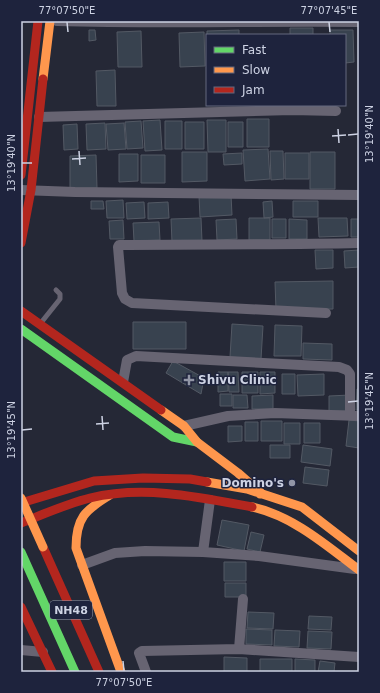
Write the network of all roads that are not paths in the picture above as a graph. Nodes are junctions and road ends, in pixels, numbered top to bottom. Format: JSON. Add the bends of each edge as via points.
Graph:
{"nodes":[{"id":1,"x":38,"y":21,"type":"edge"},
{"id":2,"x":50,"y":21,"type":"edge"},
{"id":3,"x":57,"y":21,"type":"edge"},
{"id":4,"x":359,"y":22,"type":"edge"},
{"id":5,"x":336,"y":111,"type":"dead end"},
{"id":6,"x":39,"y":117,"type":"junction"},
{"id":7,"x":21,"y":175,"type":"edge"},
{"id":8,"x":26,"y":190,"type":"edge"},
{"id":9,"x":359,"y":195,"type":"edge"},
{"id":10,"x":21,"y":243,"type":"edge"},
{"id":11,"x":359,"y":243,"type":"edge"},
{"id":12,"x":56,"y":290,"type":"dead end"},
{"id":13,"x":21,"y":311,"type":"edge"},
{"id":14,"x":326,"y":313,"type":"dead end"},
{"id":15,"x":40,"y":324,"type":"junction"},
{"id":16,"x":21,"y":329,"type":"edge"},
{"id":17,"x":123,"y":382,"type":"junction"},
{"id":18,"x":355,"y":415,"type":"edge"},
{"id":19,"x":184,"y":426,"type":"junction"},
{"id":20,"x":197,"y":442,"type":"junction"},
{"id":21,"x":261,"y":493,"type":"junction"},
{"id":22,"x":113,"y":494,"type":"junction"},
{"id":23,"x":21,"y":498,"type":"edge"},
{"id":24,"x":210,"y":500,"type":"junction"},
{"id":25,"x":21,"y":503,"type":"edge"},
{"id":26,"x":255,"y":509,"type":"junction"},
{"id":27,"x":21,"y":523,"type":"edge"},
{"id":28,"x":359,"y":551,"type":"edge"},
{"id":29,"x":21,"y":552,"type":"edge"},
{"id":30,"x":203,"y":552,"type":"junction"},
{"id":31,"x":82,"y":565,"type":"junction"},
{"id":32,"x":359,"y":570,"type":"edge"},
{"id":33,"x":243,"y":599,"type":"dead end"},
{"id":34,"x":21,"y":607,"type":"edge"},
{"id":35,"x":239,"y":649,"type":"junction"},
{"id":36,"x":21,"y":650,"type":"edge"},
{"id":37,"x":43,"y":652,"type":"junction"},
{"id":38,"x":359,"y":657,"type":"edge"},
{"id":39,"x":52,"y":672,"type":"edge"},
{"id":40,"x":75,"y":672,"type":"edge"},
{"id":41,"x":99,"y":672,"type":"edge"},
{"id":42,"x":122,"y":672,"type":"edge"},
{"id":43,"x":146,"y":672,"type":"edge"}],
"edges":[{"from":1,"to":7,"type":"main road"},
{"from":2,"to":6,"type":"main road"},
{"from":3,"to":4,"type":"street"},
{"from":5,"to":6,"type":"street"},
{"from":6,"to":8,"type":"main road"},
{"from":8,"to":9,"type":"street"},
{"from":8,"to":10,"type":"main road"},
{"from":11,"to":14,"type":"street","via":[[171,244],[118,248],[122,293],[125,299],[132,303]]},
{"from":12,"to":15,"type":"lane","via":[[60,294],[60,299]]},
{"from":13,"to":15,"type":"main road"},
{"from":15,"to":17,"type":"main road"},
{"from":16,"to":20,"type":"main road","via":[[173,437]]},
{"from":17,"to":18,"type":"street","via":[[127,360],[136,356],[338,367],[350,374]]},
{"from":17,"to":19,"type":"main road"},
{"from":18,"to":19,"type":"street","via":[[228,416]]},
{"from":19,"to":20,"type":"main road"},
{"from":20,"to":21,"type":"main road"},
{"from":21,"to":25,"type":"main road","via":[[190,479],[143,478],[94,481]]},
{"from":21,"to":26,"type":"main road"},
{"from":21,"to":28,"type":"main road","via":[[302,507]]},
{"from":22,"to":24,"type":"main road","via":[[159,493]]},
{"from":22,"to":27,"type":"main road","via":[[85,499]]},
{"from":22,"to":31,"type":"main road","via":[[99,501],[81,518],[77,529],[76,548]]},
{"from":23,"to":41,"type":"main road","number":"NH48","bridge":true},
{"from":24,"to":26,"type":"main road"},
{"from":24,"to":30,"type":"street"},
{"from":26,"to":32,"type":"main road","via":[[272,513],[306,531]]},
{"from":29,"to":40,"type":"main road","number":"NH48"},
{"from":30,"to":31,"type":"street","via":[[145,551],[115,554]]},
{"from":30,"to":32,"type":"street","via":[[259,556]]},
{"from":31,"to":42,"type":"main road"},
{"from":33,"to":35,"type":"street"},
{"from":34,"to":37,"type":"main road"},
{"from":35,"to":38,"type":"street"},
{"from":35,"to":43,"type":"street","via":[[142,651],[139,653]]},
{"from":36,"to":37,"type":"street"},
{"from":37,"to":39,"type":"main road"}]}
